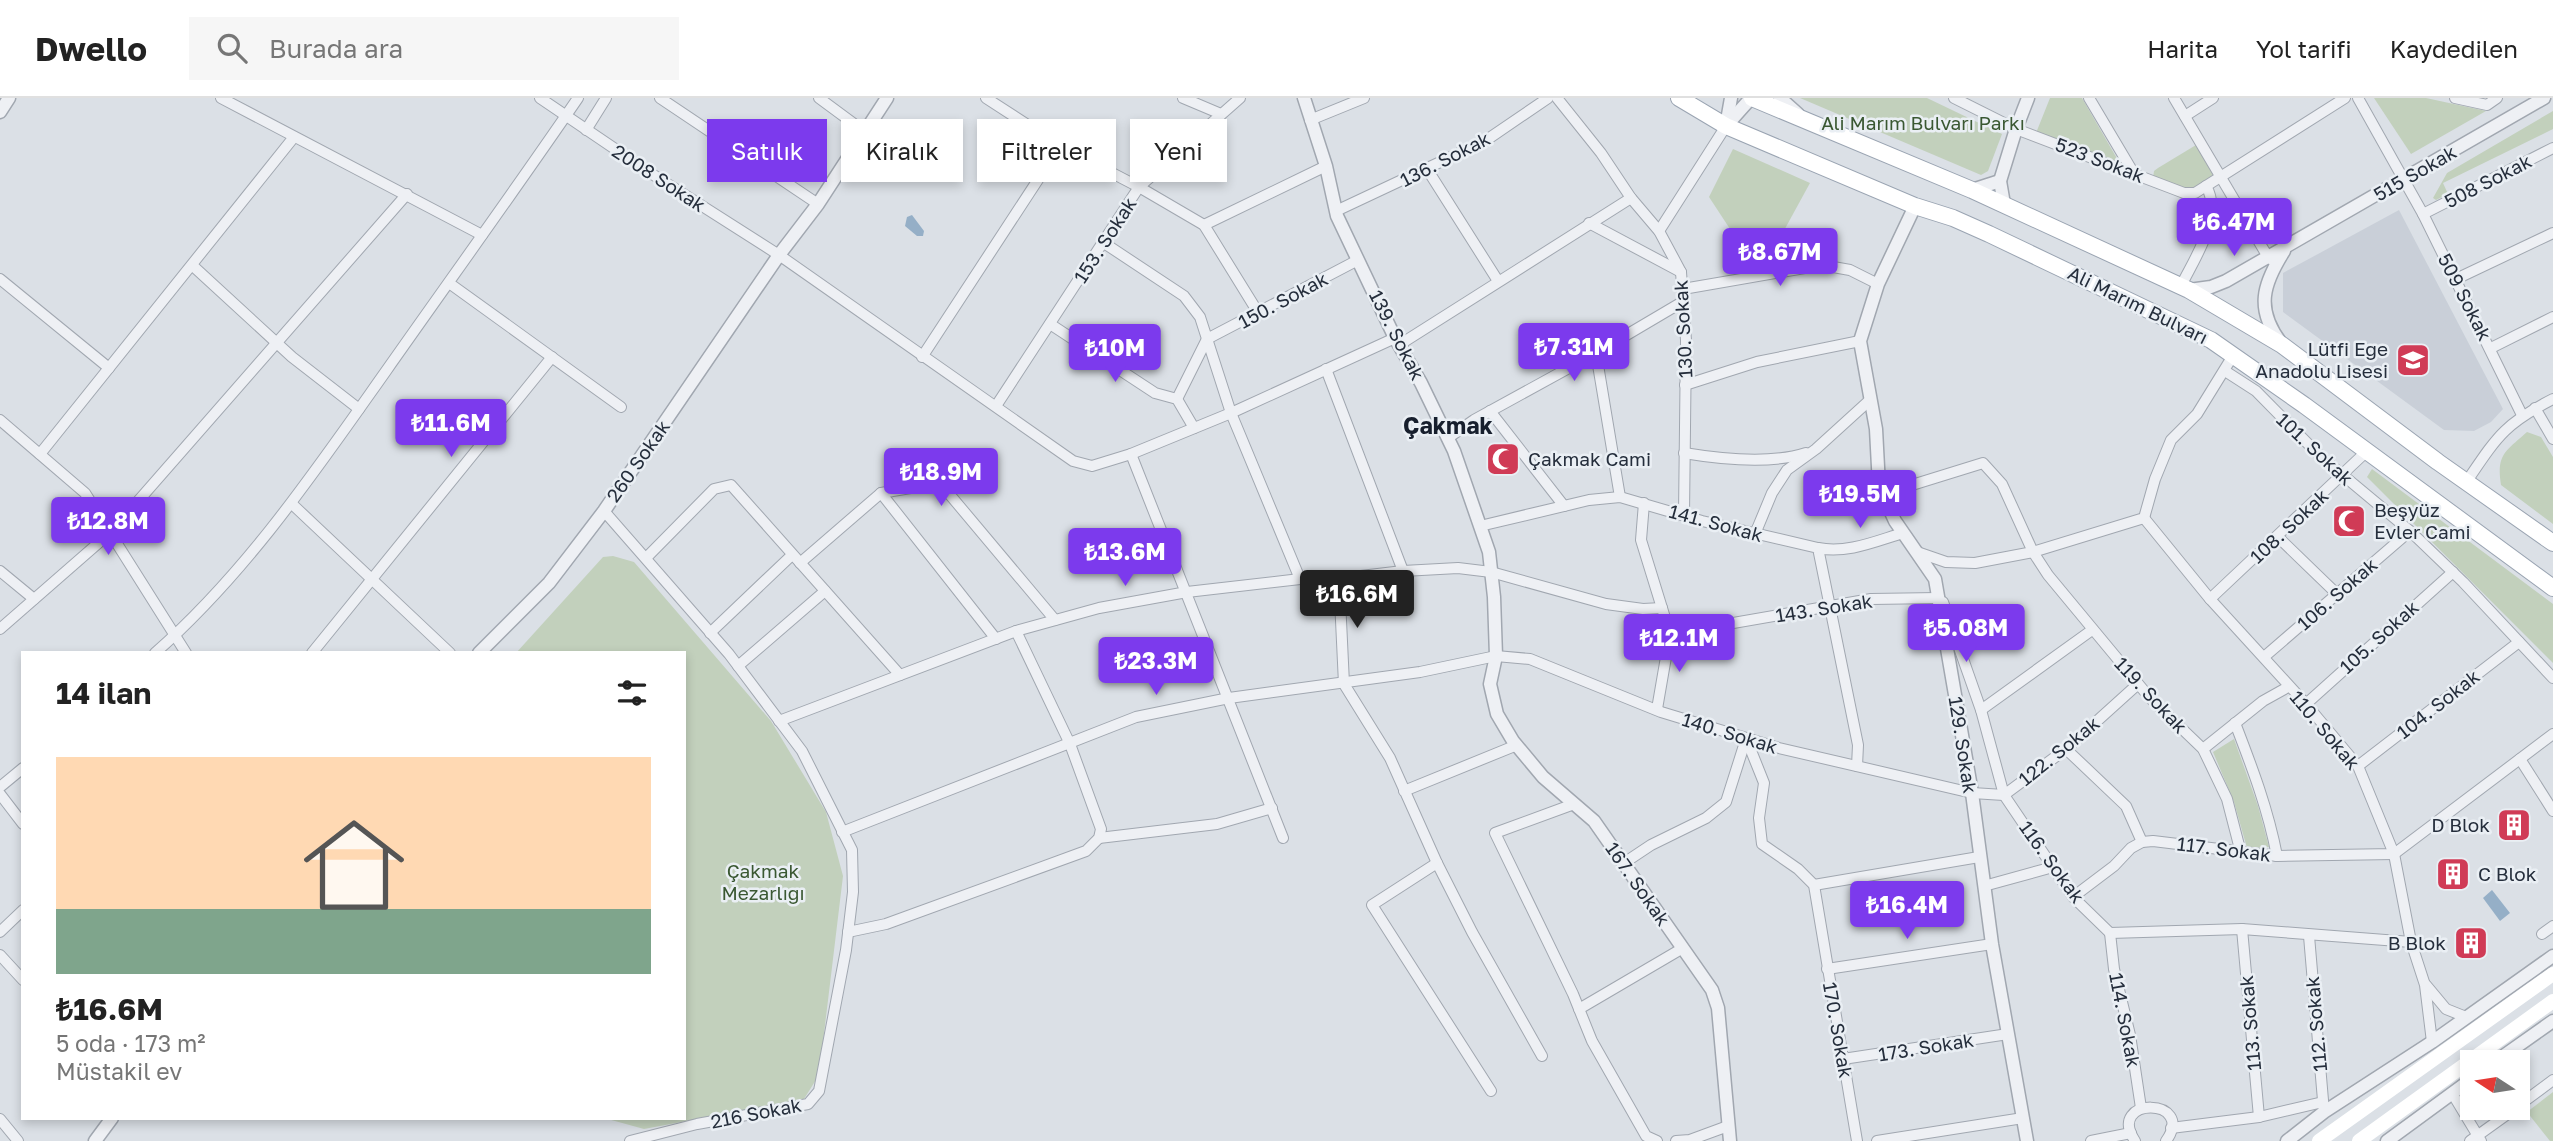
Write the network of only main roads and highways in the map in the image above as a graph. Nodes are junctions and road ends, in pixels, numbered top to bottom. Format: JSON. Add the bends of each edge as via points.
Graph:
{"nodes":[{"id":1,"x":1679,"y":98,"type":"edge"},
{"id":2,"x":1751,"y":98,"type":"edge"},
{"id":3,"x":2553,"y":543,"type":"edge"},
{"id":4,"x":2553,"y":588,"type":"edge"},
{"id":5,"x":2553,"y":974,"type":"edge"},
{"id":6,"x":2553,"y":1001,"type":"edge"},
{"id":7,"x":2319,"y":1141,"type":"edge"},
{"id":8,"x":2359,"y":1141,"type":"edge"}],
"edges":[{"from":1,"to":4,"type":"main road","name":"Ali Marım Bulvarı","via":[[1726,126],[1953,218],[2211,340]]},
{"from":2,"to":3,"type":"main road","name":"Ali Marım Bulvarı","via":[[2004,204],[2185,288],[2282,345]]},
{"from":5,"to":7,"type":"main road"},
{"from":6,"to":8,"type":"main road"}]}
